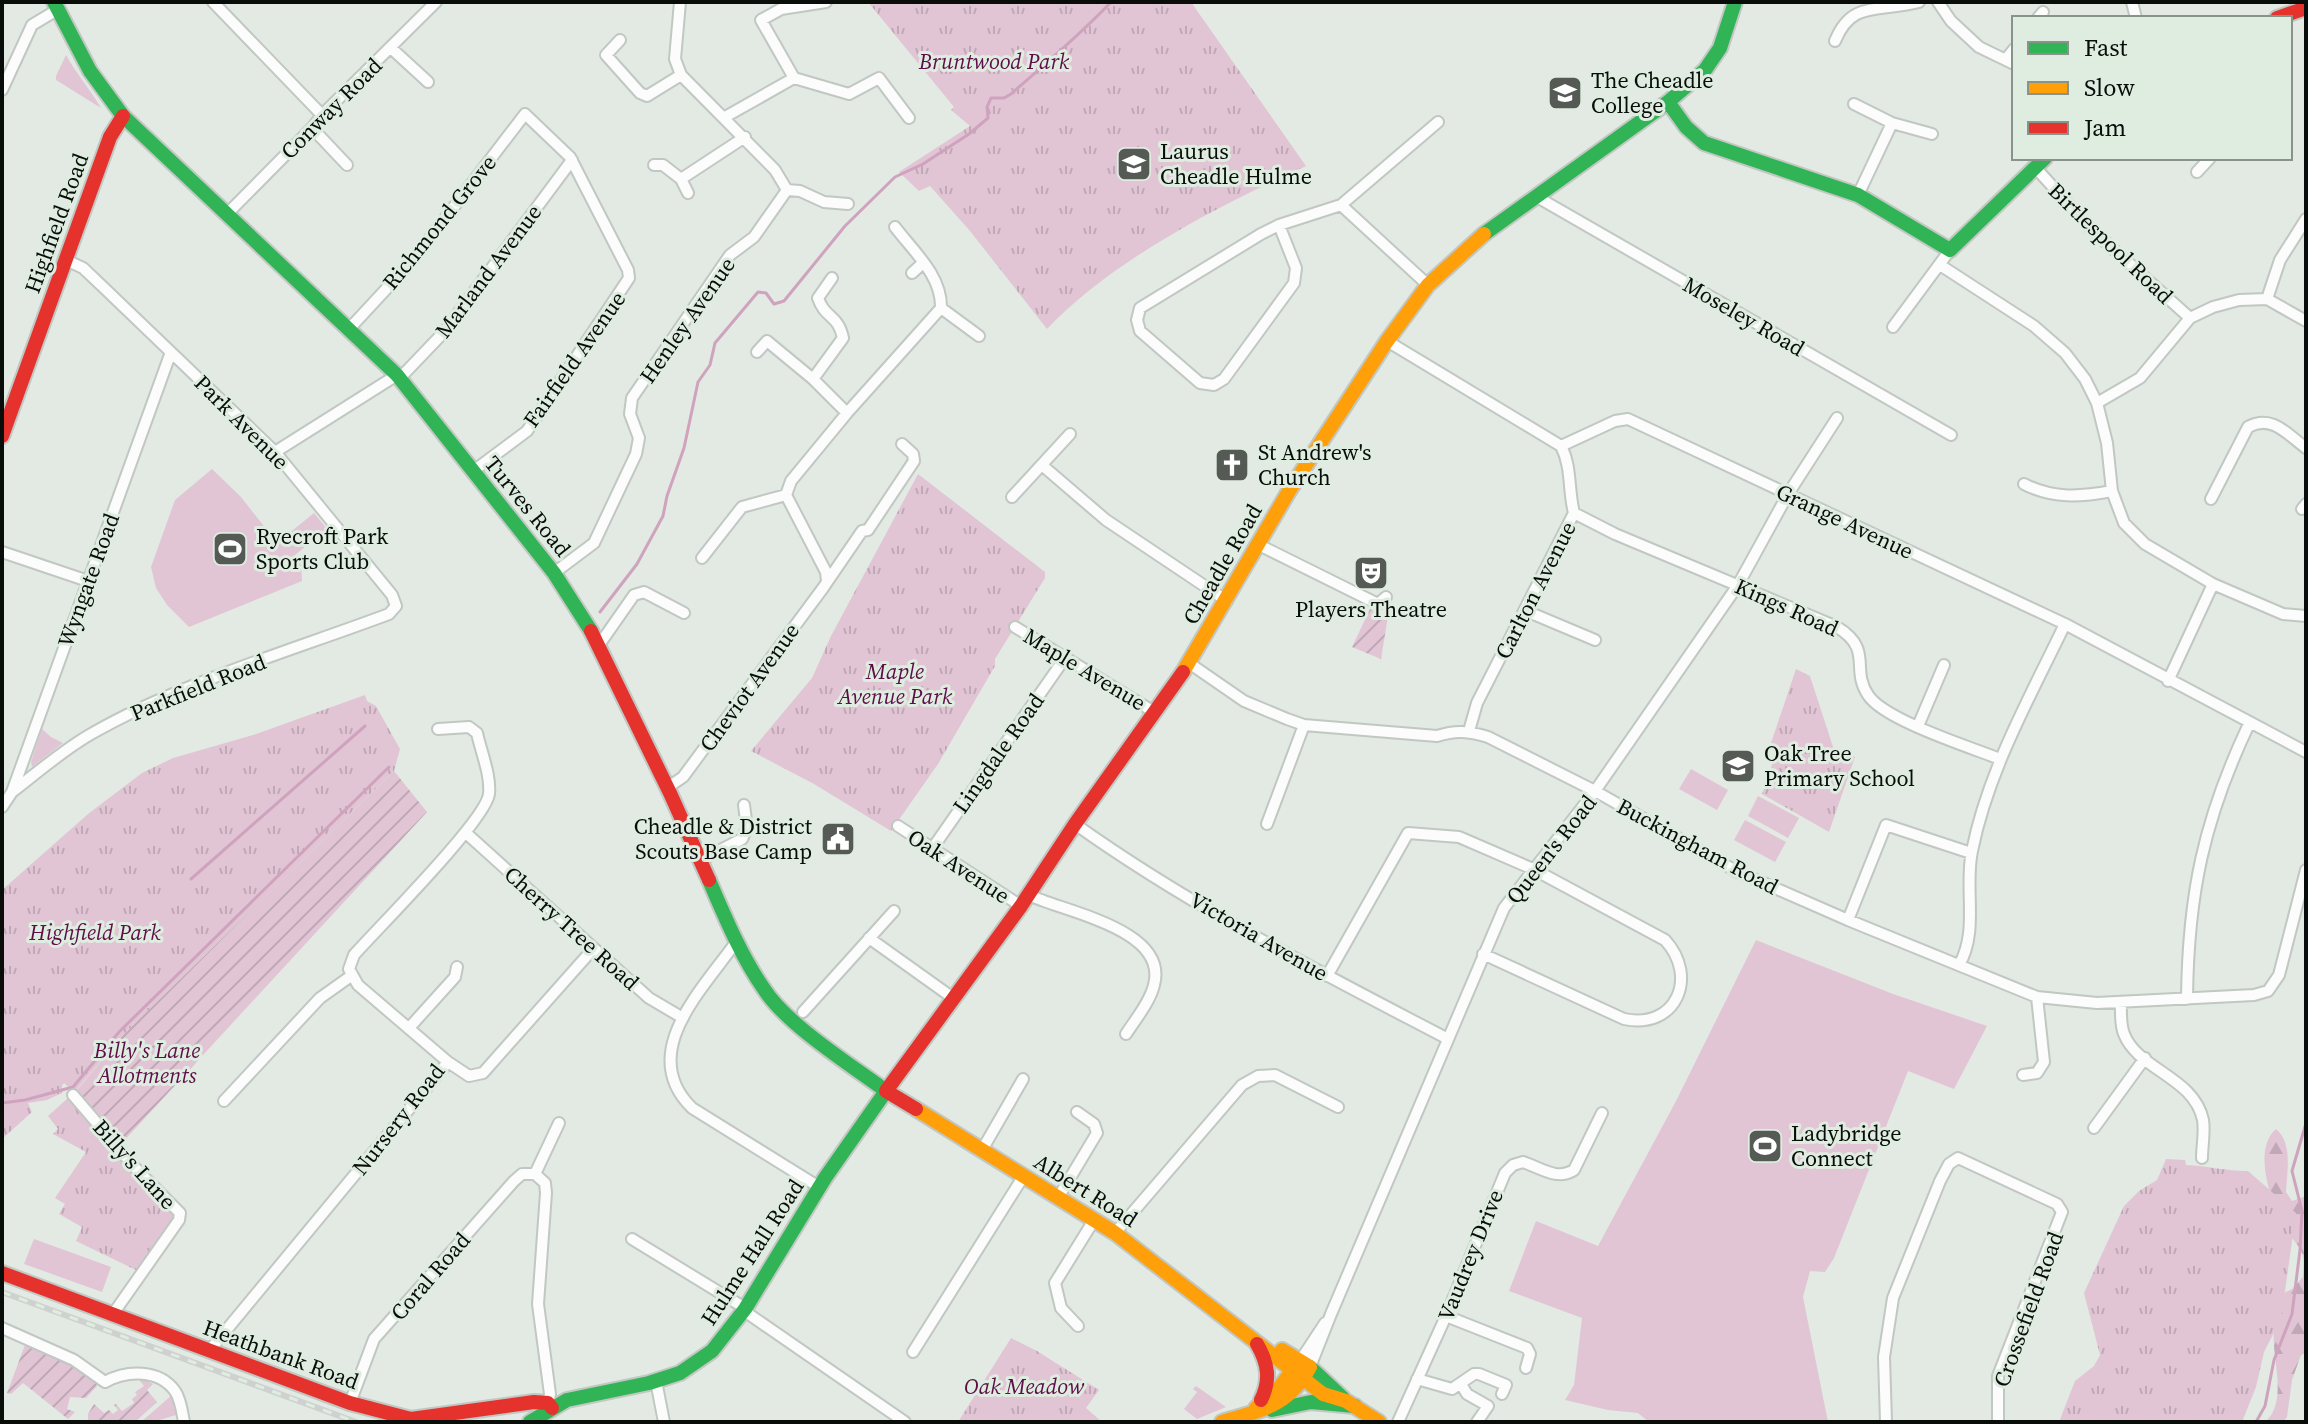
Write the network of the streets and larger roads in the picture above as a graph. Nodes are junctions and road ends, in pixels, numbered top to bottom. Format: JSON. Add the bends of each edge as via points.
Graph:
{"nodes":[{"id":1,"x":213,"y":2,"type":"edge"},
{"id":2,"x":436,"y":2,"type":"edge"},
{"id":3,"x":680,"y":2,"type":"edge"},
{"id":4,"x":826,"y":2,"type":"edge"},
{"id":5,"x":1735,"y":2,"type":"edge"},
{"id":6,"x":1919,"y":2,"type":"edge"},
{"id":7,"x":1938,"y":2,"type":"edge"},
{"id":8,"x":56,"y":6,"type":"edge"},
{"id":9,"x":2306,"y":8,"type":"edge"},
{"id":10,"x":2283,"y":16,"type":"edge"},
{"id":11,"x":620,"y":40,"type":"dead end"},
{"id":12,"x":1835,"y":41,"type":"dead end"},
{"id":13,"x":391,"y":48,"type":"junction"},
{"id":14,"x":2010,"y":62,"type":"edge"},
{"id":15,"x":681,"y":75,"type":"junction"},
{"id":16,"x":794,"y":78,"type":"junction"},
{"id":17,"x":428,"y":82,"type":"dead end"},
{"id":18,"x":2,"y":90,"type":"edge"},
{"id":19,"x":1668,"y":102,"type":"junction"},
{"id":20,"x":1854,"y":104,"type":"dead end"},
{"id":21,"x":322,"y":115,"type":"junction"},
{"id":22,"x":123,"y":116,"type":"junction"},
{"id":23,"x":725,"y":117,"type":"junction"},
{"id":24,"x":909,"y":118,"type":"dead end"},
{"id":25,"x":1438,"y":122,"type":"dead end"},
{"id":26,"x":1892,"y":123,"type":"junction"},
{"id":27,"x":312,"y":128,"type":"junction"},
{"id":28,"x":1932,"y":134,"type":"dead end"},
{"id":29,"x":745,"y":137,"type":"junction"},
{"id":30,"x":572,"y":160,"type":"junction"},
{"id":31,"x":2208,"y":160,"type":"edge"},
{"id":32,"x":2039,"y":162,"type":"edge"},
{"id":33,"x":347,"y":165,"type":"dead end"},
{"id":34,"x":654,"y":165,"type":"dead end"},
{"id":35,"x":2197,"y":172,"type":"dead end"},
{"id":36,"x":681,"y":179,"type":"junction"},
{"id":37,"x":787,"y":190,"type":"junction"},
{"id":38,"x":688,"y":193,"type":"dead end"},
{"id":39,"x":1858,"y":195,"type":"junction"},
{"id":40,"x":1537,"y":197,"type":"junction"},
{"id":41,"x":848,"y":204,"type":"dead end"},
{"id":42,"x":1341,"y":205,"type":"junction"},
{"id":43,"x":226,"y":215,"type":"junction"},
{"id":44,"x":2306,"y":219,"type":"edge"},
{"id":45,"x":1279,"y":225,"type":"junction"},
{"id":46,"x":895,"y":227,"type":"dead end"},
{"id":47,"x":1950,"y":250,"type":"junction"},
{"id":48,"x":66,"y":260,"type":"junction"},
{"id":49,"x":923,"y":263,"type":"junction"},
{"id":50,"x":1940,"y":265,"type":"junction"},
{"id":51,"x":912,"y":273,"type":"dead end"},
{"id":52,"x":832,"y":278,"type":"dead end"},
{"id":53,"x":1428,"y":285,"type":"junction"},
{"id":54,"x":2267,"y":299,"type":"junction"},
{"id":55,"x":941,"y":308,"type":"junction"},
{"id":56,"x":2190,"y":318,"type":"junction"},
{"id":57,"x":2306,"y":321,"type":"edge"},
{"id":58,"x":1893,"y":327,"type":"dead end"},
{"id":59,"x":350,"y":328,"type":"junction"},
{"id":60,"x":979,"y":336,"type":"dead end"},
{"id":61,"x":1387,"y":341,"type":"junction"},
{"id":62,"x":171,"y":352,"type":"junction"},
{"id":63,"x":757,"y":352,"type":"dead end"},
{"id":64,"x":398,"y":376,"type":"junction"},
{"id":65,"x":813,"y":379,"type":"junction"},
{"id":66,"x":2097,"y":403,"type":"junction"},
{"id":67,"x":847,"y":413,"type":"junction"},
{"id":68,"x":1837,"y":418,"type":"dead end"},
{"id":69,"x":1070,"y":434,"type":"dead end"},
{"id":70,"x":1951,"y":435,"type":"dead end"},
{"id":71,"x":2,"y":436,"type":"edge"},
{"id":72,"x":902,"y":444,"type":"dead end"},
{"id":73,"x":1561,"y":446,"type":"junction"},
{"id":74,"x":2306,"y":448,"type":"edge"},
{"id":75,"x":275,"y":452,"type":"junction"},
{"id":76,"x":1043,"y":466,"type":"junction"},
{"id":77,"x":472,"y":472,"type":"junction"},
{"id":78,"x":2024,"y":484,"type":"dead end"},
{"id":79,"x":2112,"y":491,"type":"junction"},
{"id":80,"x":1788,"y":494,"type":"junction"},
{"id":81,"x":786,"y":495,"type":"junction"},
{"id":82,"x":1012,"y":497,"type":"dead end"},
{"id":83,"x":2211,"y":499,"type":"dead end"},
{"id":84,"x":1574,"y":513,"type":"junction"},
{"id":85,"x":1259,"y":545,"type":"junction"},
{"id":86,"x":2,"y":552,"type":"edge"},
{"id":87,"x":702,"y":558,"type":"dead end"},
{"id":88,"x":554,"y":573,"type":"junction"},
{"id":89,"x":88,"y":581,"type":"junction"},
{"id":90,"x":827,"y":581,"type":"junction"},
{"id":91,"x":2213,"y":584,"type":"junction"},
{"id":92,"x":1738,"y":585,"type":"junction"},
{"id":93,"x":1386,"y":597,"type":"dead end"},
{"id":94,"x":1227,"y":601,"type":"junction"},
{"id":95,"x":396,"y":606,"type":"joint"},
{"id":96,"x":1526,"y":611,"type":"junction"},
{"id":97,"x":684,"y":613,"type":"dead end"},
{"id":98,"x":2306,"y":616,"type":"edge"},
{"id":99,"x":2065,"y":624,"type":"junction"},
{"id":100,"x":1015,"y":627,"type":"dead end"},
{"id":101,"x":1595,"y":640,"type":"dead end"},
{"id":102,"x":599,"y":645,"type":"junction"},
{"id":103,"x":1065,"y":658,"type":"junction"},
{"id":104,"x":1189,"y":663,"type":"junction"},
{"id":105,"x":1944,"y":665,"type":"dead end"},
{"id":106,"x":2168,"y":681,"type":"junction"},
{"id":107,"x":1154,"y":712,"type":"junction"},
{"id":108,"x":2249,"y":724,"type":"junction"},
{"id":109,"x":1304,"y":725,"type":"junction"},
{"id":110,"x":1918,"y":726,"type":"junction"},
{"id":111,"x":438,"y":729,"type":"dead end"},
{"id":112,"x":1469,"y":731,"type":"junction"},
{"id":113,"x":2306,"y":752,"type":"edge"},
{"id":114,"x":2000,"y":759,"type":"junction"},
{"id":115,"x":667,"y":788,"type":"junction"},
{"id":116,"x":1595,"y":791,"type":"junction"},
{"id":117,"x":12,"y":792,"type":"junction"},
{"id":118,"x":744,"y":805,"type":"dead end"},
{"id":119,"x":2,"y":807,"type":"edge"},
{"id":120,"x":1075,"y":824,"type":"junction"},
{"id":121,"x":1267,"y":824,"type":"dead end"},
{"id":122,"x":898,"y":826,"type":"dead end"},
{"id":123,"x":466,"y":833,"type":"junction"},
{"id":124,"x":932,"y":849,"type":"junction"},
{"id":125,"x":1971,"y":853,"type":"junction"},
{"id":126,"x":701,"y":860,"type":"junction"},
{"id":127,"x":1533,"y":869,"type":"junction"},
{"id":128,"x":2306,"y":870,"type":"edge"},
{"id":129,"x":1025,"y":901,"type":"junction"},
{"id":130,"x":894,"y":911,"type":"dead end"},
{"id":131,"x":1848,"y":920,"type":"junction"},
{"id":132,"x":869,"y":938,"type":"junction"},
{"id":133,"x":736,"y":942,"type":"junction"},
{"id":134,"x":593,"y":949,"type":"junction"},
{"id":135,"x":1483,"y":954,"type":"junction"},
{"id":136,"x":1959,"y":965,"type":"junction"},
{"id":137,"x":457,"y":967,"type":"dead end"},
{"id":138,"x":351,"y":976,"type":"junction"},
{"id":139,"x":1327,"y":976,"type":"junction"},
{"id":140,"x":2037,"y":997,"type":"junction"},
{"id":141,"x":953,"y":998,"type":"junction"},
{"id":142,"x":2187,"y":999,"type":"junction"},
{"id":143,"x":2121,"y":1002,"type":"junction"},
{"id":144,"x":803,"y":1012,"type":"dead end"},
{"id":145,"x":683,"y":1018,"type":"junction"},
{"id":146,"x":409,"y":1028,"type":"junction"},
{"id":147,"x":1126,"y":1034,"type":"dead end"},
{"id":148,"x":1448,"y":1039,"type":"junction"},
{"id":149,"x":2145,"y":1058,"type":"junction"},
{"id":150,"x":448,"y":1062,"type":"junction"},
{"id":151,"x":2023,"y":1075,"type":"dead end"},
{"id":152,"x":1023,"y":1079,"type":"dead end"},
{"id":153,"x":886,"y":1091,"type":"junction"},
{"id":154,"x":73,"y":1095,"type":"dead end"},
{"id":155,"x":224,"y":1101,"type":"dead end"},
{"id":156,"x":1338,"y":1107,"type":"dead end"},
{"id":157,"x":1077,"y":1112,"type":"dead end"},
{"id":158,"x":1602,"y":1113,"type":"dead end"},
{"id":159,"x":559,"y":1123,"type":"dead end"},
{"id":160,"x":2094,"y":1128,"type":"dead end"},
{"id":161,"x":982,"y":1150,"type":"junction"},
{"id":162,"x":2202,"y":1158,"type":"dead end"},
{"id":163,"x":535,"y":1174,"type":"junction"},
{"id":164,"x":1023,"y":1177,"type":"junction"},
{"id":165,"x":814,"y":1184,"type":"junction"},
{"id":166,"x":1058,"y":1198,"type":"junction"},
{"id":167,"x":1094,"y":1220,"type":"junction"},
{"id":168,"x":1115,"y":1233,"type":"junction"},
{"id":169,"x":632,"y":1239,"type":"dead end"},
{"id":170,"x":2,"y":1273,"type":"edge"},
{"id":171,"x":1055,"y":1283,"type":"junction"},
{"id":172,"x":1045,"y":1300,"type":"dead end"},
{"id":173,"x":744,"y":1309,"type":"junction"},
{"id":174,"x":113,"y":1314,"type":"junction"},
{"id":175,"x":1446,"y":1316,"type":"junction"},
{"id":176,"x":1078,"y":1326,"type":"dead end"},
{"id":177,"x":2,"y":1328,"type":"edge"},
{"id":178,"x":1255,"y":1339,"type":"junction"},
{"id":179,"x":209,"y":1351,"type":"junction"},
{"id":180,"x":913,"y":1352,"type":"dead end"},
{"id":181,"x":1526,"y":1368,"type":"dead end"},
{"id":182,"x":1302,"y":1369,"type":"junction"},
{"id":183,"x":1417,"y":1379,"type":"junction"},
{"id":184,"x":656,"y":1381,"type":"junction"},
{"id":185,"x":1461,"y":1384,"type":"junction"},
{"id":186,"x":1502,"y":1394,"type":"dead end"},
{"id":187,"x":350,"y":1403,"type":"junction"},
{"id":188,"x":1350,"y":1403,"type":"junction"},
{"id":189,"x":550,"y":1405,"type":"junction"},
{"id":190,"x":1254,"y":1414,"type":"edge"},
{"id":191,"x":184,"y":1422,"type":"edge"},
{"id":192,"x":530,"y":1422,"type":"edge"},
{"id":193,"x":664,"y":1422,"type":"edge"},
{"id":194,"x":905,"y":1422,"type":"edge"},
{"id":195,"x":1222,"y":1422,"type":"edge"},
{"id":196,"x":1379,"y":1422,"type":"edge"},
{"id":197,"x":1398,"y":1422,"type":"edge"},
{"id":198,"x":1477,"y":1422,"type":"edge"},
{"id":199,"x":1886,"y":1422,"type":"edge"},
{"id":200,"x":1998,"y":1422,"type":"edge"}],
"edges":[{"from":1,"to":21,"type":"street"},
{"from":2,"to":13,"type":"street","name":"Conway Road"},
{"from":3,"to":15,"type":"street","via":[[675,59]]},
{"from":4,"to":16,"type":"street","via":[[781,9],[761,20]]},
{"from":5,"to":19,"type":"street","name":"Cheadle Road","via":[[1720,48],[1705,70]]},
{"from":6,"to":12,"type":"street","via":[[1849,11]]},
{"from":7,"to":14,"type":"street","via":[[1979,47]]},
{"from":8,"to":18,"type":"street","via":[[32,25]]},
{"from":8,"to":22,"type":"street","name":"Turves Road","via":[[90,71]]},
{"from":9,"to":10,"type":"street"},
{"from":11,"to":15,"type":"street","via":[[606,55],[640,93],[647,96]]},
{"from":13,"to":17,"type":"street"},
{"from":13,"to":21,"type":"street","name":"Conway Road"},
{"from":15,"to":23,"type":"street"},
{"from":16,"to":23,"type":"street"},
{"from":16,"to":24,"type":"street","via":[[843,94],[879,78]]},
{"from":19,"to":39,"type":"street","via":[[1704,143]]},
{"from":19,"to":40,"type":"street","name":"Cheadle Road"},
{"from":20,"to":26,"type":"street"},
{"from":21,"to":27,"type":"street","name":"Conway Road"},
{"from":22,"to":43,"type":"street","name":"Turves Road"},
{"from":22,"to":48,"type":"street","name":"Highfield Road","via":[[110,137]]},
{"from":23,"to":29,"type":"street"},
{"from":25,"to":42,"type":"street"},
{"from":26,"to":28,"type":"street"},
{"from":26,"to":39,"type":"street"},
{"from":27,"to":33,"type":"street"},
{"from":27,"to":43,"type":"street","name":"Conway Road"},
{"from":29,"to":36,"type":"street"},
{"from":29,"to":37,"type":"street"},
{"from":30,"to":59,"type":"street","name":"Richmond Grove","via":[[525,114],[414,259]]},
{"from":30,"to":64,"type":"street","name":"Marland Avenue","via":[[445,331]]},
{"from":30,"to":77,"type":"street","name":"Fairfield Avenue","via":[[629,278],[527,431]]},
{"from":31,"to":35,"type":"street"},
{"from":32,"to":47,"type":"street"},
{"from":32,"to":56,"type":"street","name":"Birtlespool Road","via":[[2092,230]]},
{"from":34,"to":36,"type":"street","via":[[663,165]]},
{"from":36,"to":38,"type":"street"},
{"from":37,"to":41,"type":"street"},
{"from":37,"to":88,"type":"street","name":"Henley Avenue","via":[[754,237],[730,255],[632,398],[630,414],[639,438],[636,454],[594,543]]},
{"from":39,"to":47,"type":"street"},
{"from":40,"to":53,"type":"street","name":"Cheadle Road","via":[[1485,233]]},
{"from":40,"to":70,"type":"street","name":"Moseley Road"},
{"from":42,"to":45,"type":"street"},
{"from":42,"to":53,"type":"street"},
{"from":43,"to":59,"type":"street","name":"Turves Road"},
{"from":44,"to":54,"type":"street","via":[[2280,260]]},
{"from":45,"to":45,"type":"street","via":[[1140,308],[1140,331],[1200,383],[1214,385],[1224,379],[1294,283],[1296,268]]},
{"from":46,"to":49,"type":"street"},
{"from":47,"to":50,"type":"street"},
{"from":48,"to":62,"type":"street","name":"Park Avenue","via":[[83,268]]},
{"from":48,"to":71,"type":"street","name":"Highfield Road"},
{"from":49,"to":51,"type":"street"},
{"from":49,"to":55,"type":"street","via":[[941,292]]},
{"from":50,"to":58,"type":"street"},
{"from":50,"to":66,"type":"street","via":[[2044,335],[2085,379]]},
{"from":52,"to":65,"type":"street","via":[[818,298],[840,325],[843,338]]},
{"from":53,"to":61,"type":"street","name":"Cheadle Road"},
{"from":54,"to":56,"type":"street","via":[[2239,300]]},
{"from":54,"to":57,"type":"street"},
{"from":55,"to":60,"type":"street"},
{"from":55,"to":67,"type":"street"},
{"from":56,"to":66,"type":"street","via":[[2140,378]]},
{"from":59,"to":64,"type":"street","name":"Turves Road"},
{"from":61,"to":73,"type":"street"},
{"from":61,"to":85,"type":"street","name":"Cheadle Road"},
{"from":62,"to":75,"type":"street","name":"Park Avenue"},
{"from":62,"to":89,"type":"street","name":"Wyngate Road"},
{"from":63,"to":65,"type":"street","via":[[767,341]]},
{"from":64,"to":75,"type":"street","name":"Marland Avenue"},
{"from":64,"to":77,"type":"street","name":"Turves Road"},
{"from":65,"to":67,"type":"street"},
{"from":66,"to":79,"type":"street"},
{"from":67,"to":81,"type":"street","via":[[791,481]]},
{"from":68,"to":80,"type":"street","name":"Queen's Road"},
{"from":69,"to":76,"type":"street"},
{"from":72,"to":90,"type":"street","name":"Cheviot Avenue","via":[[914,461]]},
{"from":73,"to":80,"type":"street","name":"Grange Avenue","via":[[1628,419]]},
{"from":73,"to":84,"type":"street","name":"Carlton Avenue","via":[[1568,460]]},
{"from":74,"to":83,"type":"street","via":[[2269,421],[2248,427]]},
{"from":75,"to":95,"type":"street","name":"Park Avenue"},
{"from":76,"to":82,"type":"street"},
{"from":76,"to":94,"type":"street","via":[[1106,520]]},
{"from":77,"to":88,"type":"street","name":"Turves Road"},
{"from":78,"to":79,"type":"street","via":[[2066,496]]},
{"from":79,"to":91,"type":"street","via":[[2124,523],[2145,544]]},
{"from":80,"to":92,"type":"street","name":"Queen's Road"},
{"from":80,"to":99,"type":"street","name":"Grange Avenue"},
{"from":81,"to":87,"type":"street","via":[[742,507]]},
{"from":81,"to":90,"type":"street"},
{"from":84,"to":92,"type":"street","name":"Kings Road"},
{"from":84,"to":96,"type":"street","name":"Carlton Avenue"},
{"from":85,"to":93,"type":"street","via":[[1375,603]]},
{"from":85,"to":94,"type":"street","name":"Cheadle Road"},
{"from":86,"to":89,"type":"street"},
{"from":88,"to":102,"type":"street","name":"Turves Road"},
{"from":89,"to":117,"type":"street","name":"Wyngate Road"},
{"from":90,"to":115,"type":"street","name":"Cheviot Avenue","via":[[683,777]]},
{"from":91,"to":98,"type":"street","via":[[2283,614]]},
{"from":91,"to":106,"type":"street"},
{"from":92,"to":110,"type":"street","name":"Kings Road","via":[[1849,635],[1857,645],[1869,697]]},
{"from":92,"to":116,"type":"street","name":"Queen's Road"},
{"from":94,"to":104,"type":"street","name":"Cheadle Road"},
{"from":95,"to":117,"type":"street","name":"Parkfield Road","via":[[389,614],[127,715],[78,742]]},
{"from":96,"to":101,"type":"street"},
{"from":96,"to":112,"type":"street","name":"Carlton Avenue","via":[[1477,703]]},
{"from":97,"to":102,"type":"street","via":[[644,592],[634,595]]},
{"from":99,"to":106,"type":"street","name":"Grange Avenue"},
{"from":99,"to":114,"type":"street"},
{"from":100,"to":103,"type":"street","name":"Maple Avenue"},
{"from":102,"to":115,"type":"street","name":"Turves Road"},
{"from":103,"to":107,"type":"street","name":"Maple Avenue"},
{"from":103,"to":124,"type":"street","name":"Lingdale Road"},
{"from":104,"to":107,"type":"street","name":"Cheadle Road"},
{"from":104,"to":109,"type":"street","name":"Buckingham Road","via":[[1244,701]]},
{"from":105,"to":110,"type":"street"},
{"from":106,"to":108,"type":"street","name":"Grange Avenue"},
{"from":107,"to":120,"type":"street","name":"Cheadle Road"},
{"from":108,"to":113,"type":"street","name":"Grange Avenue"},
{"from":108,"to":142,"type":"street","via":[[2215,803],[2200,858]]},
{"from":109,"to":112,"type":"street","name":"Buckingham Road","via":[[1437,736]]},
{"from":109,"to":121,"type":"street"},
{"from":110,"to":114,"type":"street","name":"Kings Road"},
{"from":111,"to":123,"type":"street","via":[[469,727],[477,733],[489,795]]},
{"from":112,"to":116,"type":"street","name":"Buckingham Road"},
{"from":114,"to":125,"type":"street"},
{"from":115,"to":126,"type":"street","name":"Turves Road"},
{"from":116,"to":127,"type":"street","name":"Queen's Road"},
{"from":116,"to":131,"type":"street","name":"Buckingham Road","via":[[1736,871]]},
{"from":117,"to":119,"type":"street","name":"Wyngate Road"},
{"from":118,"to":126,"type":"street","via":[[747,828],[742,839]]},
{"from":120,"to":129,"type":"street","name":"Cheadle Road"},
{"from":120,"to":139,"type":"street","name":"Victoria Avenue","via":[[1122,858]]},
{"from":122,"to":124,"type":"street","name":"Oak Avenue"},
{"from":123,"to":134,"type":"street","name":"Cherry Tree Road"},
{"from":123,"to":138,"type":"street","via":[[354,955]]},
{"from":124,"to":129,"type":"street","name":"Oak Avenue"},
{"from":125,"to":131,"type":"street","via":[[1886,825]]},
{"from":125,"to":136,"type":"street","via":[[1968,943]]},
{"from":126,"to":133,"type":"street","name":"Turves Road"},
{"from":127,"to":135,"type":"street","name":"Queen's Road","via":[[1504,908]]},
{"from":127,"to":135,"type":"street","via":[[1665,940],[1677,952],[1682,968],[1676,999],[1655,1019],[1624,1019]]},
{"from":127,"to":139,"type":"street","via":[[1459,837],[1408,833]]},
{"from":128,"to":142,"type":"street","name":"Buckingham Road","via":[[2279,975],[2268,991]]},
{"from":129,"to":141,"type":"street","name":"Cheadle Road"},
{"from":129,"to":147,"type":"street","name":"Oak Avenue","via":[[1081,911],[1146,947],[1156,968],[1154,987]]},
{"from":130,"to":132,"type":"street"},
{"from":131,"to":136,"type":"street","name":"Buckingham Road"},
{"from":132,"to":141,"type":"street"},
{"from":132,"to":144,"type":"street"},
{"from":133,"to":145,"type":"street"},
{"from":133,"to":153,"type":"street","name":"Turves Road","via":[[765,992],[802,1028]]},
{"from":134,"to":145,"type":"street","name":"Cherry Tree Road","via":[[649,998]]},
{"from":134,"to":150,"type":"street","via":[[483,1073],[469,1076]]},
{"from":135,"to":148,"type":"street","name":"Queen's Road"},
{"from":136,"to":140,"type":"street","name":"Buckingham Road"},
{"from":137,"to":146,"type":"street","via":[[455,977]]},
{"from":138,"to":146,"type":"street","name":"Nursery Road"},
{"from":138,"to":155,"type":"street","via":[[320,998]]},
{"from":139,"to":148,"type":"street","name":"Victoria Avenue"},
{"from":140,"to":143,"type":"street","name":"Buckingham Road"},
{"from":140,"to":151,"type":"street","via":[[2044,1062],[2037,1073]]},
{"from":141,"to":153,"type":"street","name":"Cheadle Road"},
{"from":142,"to":143,"type":"street","name":"Buckingham Road"},
{"from":143,"to":149,"type":"street","via":[[2125,1038]]},
{"from":145,"to":165,"type":"street","via":[[669,1058],[672,1079],[684,1100]]},
{"from":146,"to":150,"type":"street","name":"Nursery Road"},
{"from":148,"to":182,"type":"street","name":"Queen's Road","via":[[1331,1314]]},
{"from":149,"to":160,"type":"street"},
{"from":149,"to":162,"type":"street","via":[[2186,1089],[2199,1109]]},
{"from":150,"to":179,"type":"street","name":"Nursery Road"},
{"from":152,"to":161,"type":"street"},
{"from":153,"to":161,"type":"street","name":"Albert Road"},
{"from":153,"to":165,"type":"street","name":"Hulme Hall Road"},
{"from":154,"to":174,"type":"street","name":"Billy's Lane","via":[[180,1213]]},
{"from":156,"to":168,"type":"street","via":[[1275,1075],[1242,1085]]},
{"from":157,"to":166,"type":"street","via":[[1094,1124],[1097,1133]]},
{"from":158,"to":175,"type":"street","name":"Vaudrey Drive","via":[[1574,1170],[1566,1175],[1523,1162],[1505,1173]]},
{"from":159,"to":163,"type":"street"},
{"from":161,"to":164,"type":"street","name":"Albert Road"},
{"from":163,"to":187,"type":"street","name":"Coral Road","via":[[522,1174],[514,1181],[374,1339]]},
{"from":163,"to":189,"type":"street","via":[[545,1183],[546,1193],[538,1293]]},
{"from":164,"to":166,"type":"street","name":"Albert Road"},
{"from":164,"to":180,"type":"street"},
{"from":165,"to":173,"type":"street","name":"Hulme Hall Road"},
{"from":166,"to":167,"type":"street","name":"Albert Road"},
{"from":167,"to":168,"type":"street","name":"Albert Road"},
{"from":167,"to":171,"type":"street"},
{"from":168,"to":178,"type":"street","name":"Albert Road"},
{"from":169,"to":173,"type":"street"},
{"from":170,"to":174,"type":"street","name":"Heathbank Road"},
{"from":171,"to":172,"type":"street"},
{"from":171,"to":176,"type":"street","via":[[1061,1308]]},
{"from":173,"to":184,"type":"street","name":"Hulme Hall Road","via":[[704,1358]]},
{"from":173,"to":194,"type":"street"},
{"from":174,"to":179,"type":"street","name":"Heathbank Road"},
{"from":175,"to":181,"type":"street","via":[[1527,1348]]},
{"from":175,"to":183,"type":"street","name":"Vaudrey Drive"},
{"from":177,"to":191,"type":"street","via":[[74,1360],[105,1382],[138,1372],[159,1380],[175,1392]]},
{"from":178,"to":182,"type":"street","name":"Albert Road"},
{"from":178,"to":190,"type":"street","via":[[1265,1357],[1269,1383]]},
{"from":179,"to":187,"type":"street","name":"Heathbank Road"},
{"from":182,"to":188,"type":"street","name":"Albert Road","via":[[1323,1394]]},
{"from":182,"to":190,"type":"street"},
{"from":183,"to":185,"type":"street","via":[[1447,1388]]},
{"from":183,"to":197,"type":"street","name":"Vaudrey Drive"},
{"from":184,"to":189,"type":"street","name":"Hulme Hall Road"},
{"from":184,"to":193,"type":"street"},
{"from":185,"to":186,"type":"street","via":[[1479,1374],[1506,1385]]},
{"from":185,"to":198,"type":"street","via":[[1488,1406]]},
{"from":187,"to":189,"type":"street","name":"Heathbank Road","via":[[408,1419],[534,1402]]},
{"from":188,"to":190,"type":"street","via":[[1311,1402]]},
{"from":188,"to":196,"type":"street","name":"Albert Road"},
{"from":189,"to":192,"type":"street","name":"Hulme Hall Road"},
{"from":190,"to":195,"type":"street"},
{"from":199,"to":200,"type":"street","name":"Crossefield Road","via":[[1884,1357],[1893,1298],[1940,1181],[1958,1158],[2057,1204],[2062,1212],[1998,1376]]}]}
